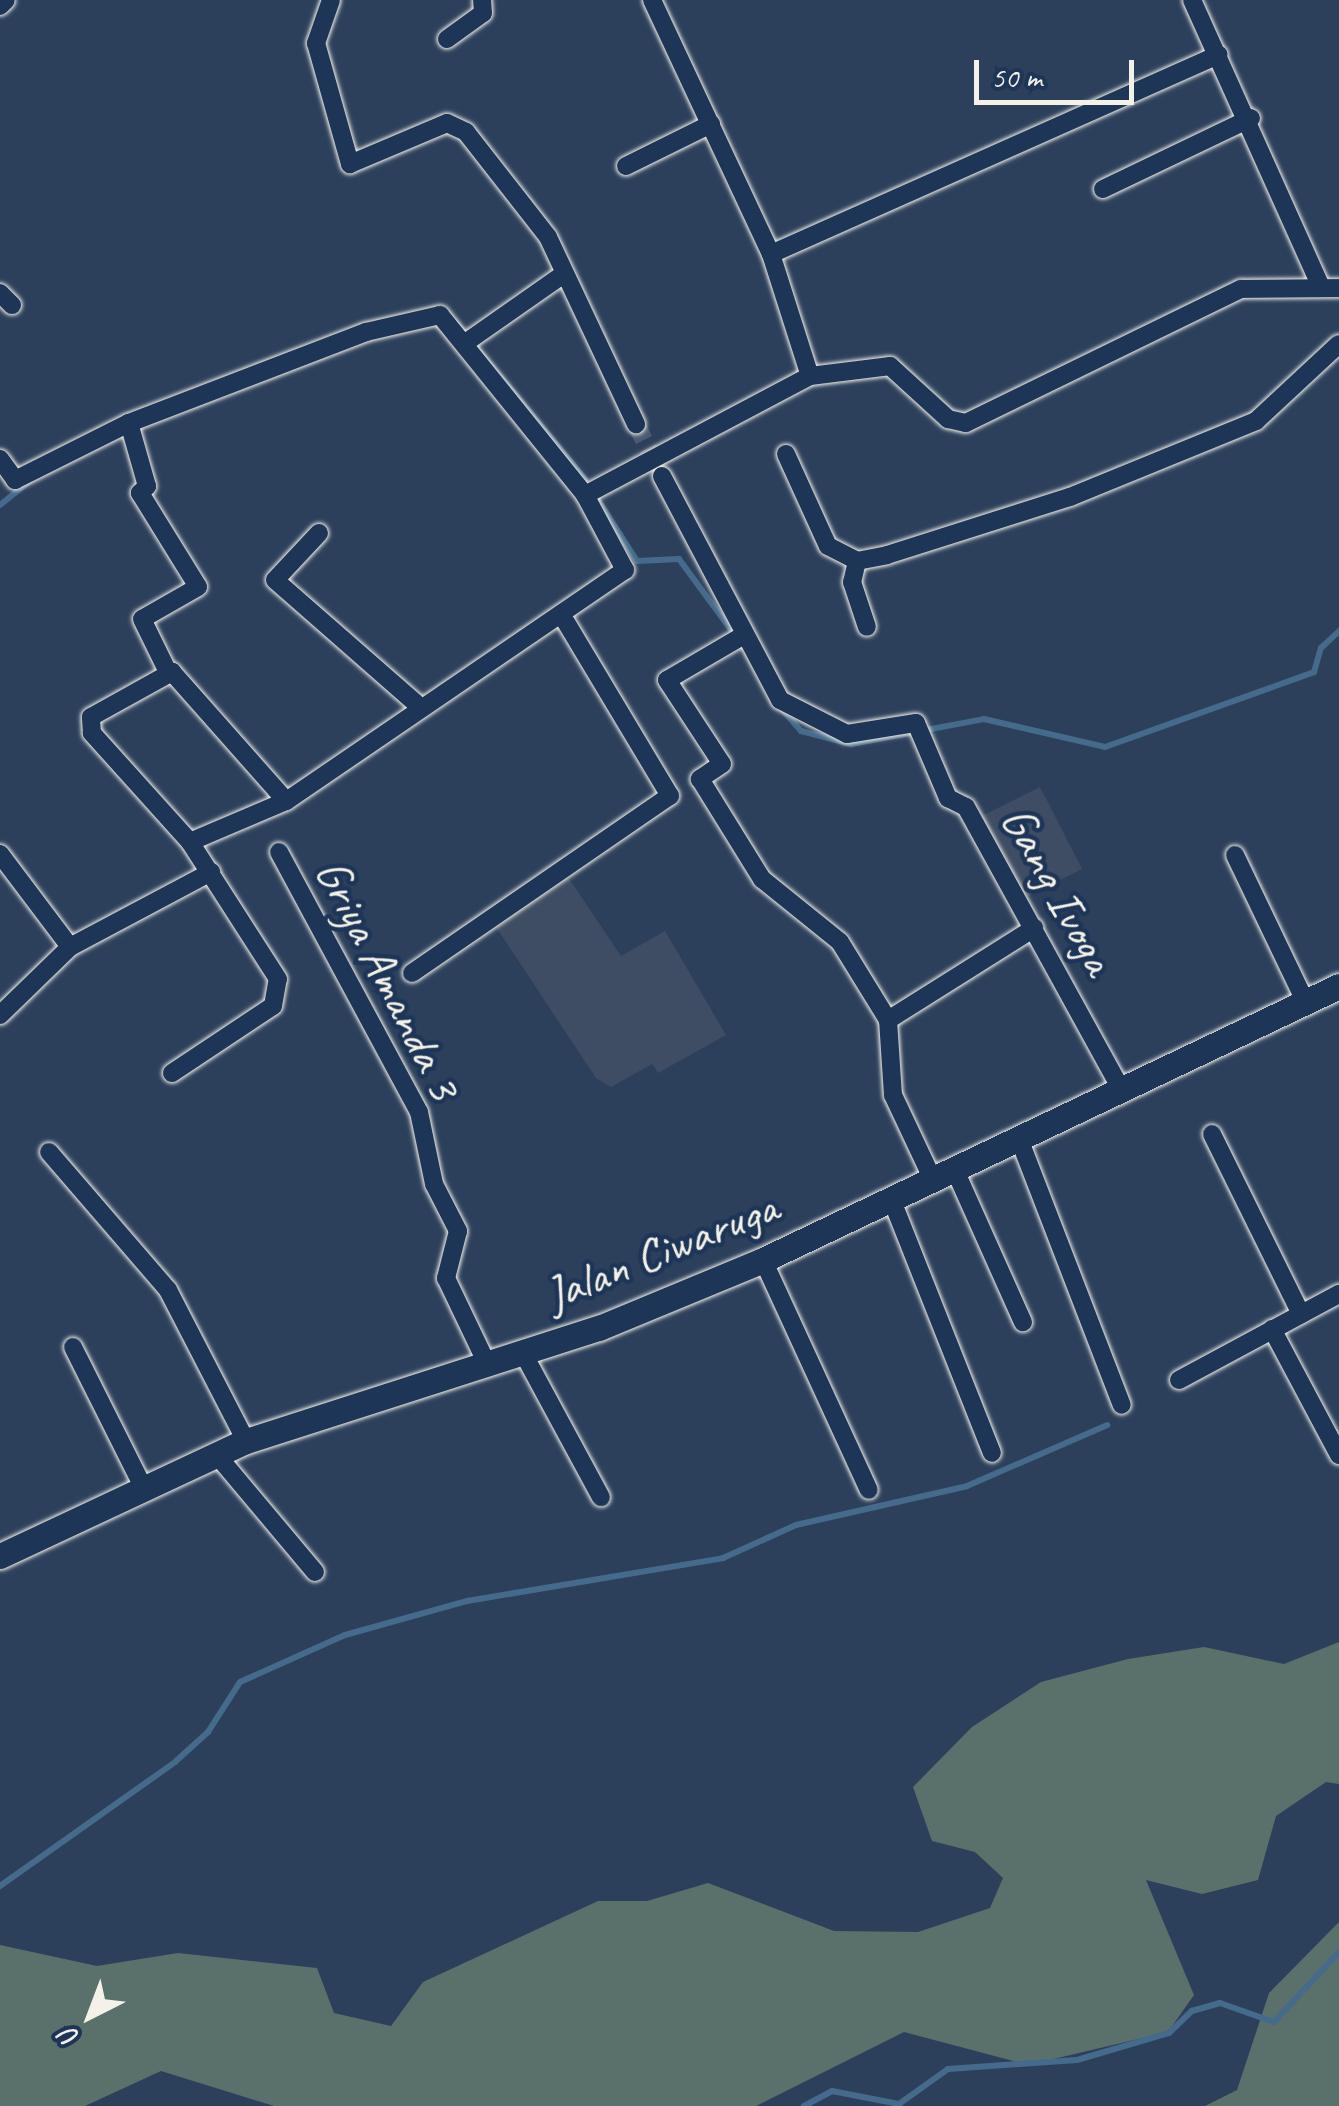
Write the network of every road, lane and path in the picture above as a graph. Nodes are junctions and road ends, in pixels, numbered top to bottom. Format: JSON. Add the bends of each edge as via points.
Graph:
{"nodes":[{"id":1,"x":6,"y":0,"type":"edge"},
{"id":2,"x":331,"y":0,"type":"edge"},
{"id":3,"x":482,"y":0,"type":"edge"},
{"id":4,"x":652,"y":0,"type":"edge"},
{"id":5,"x":1192,"y":0,"type":"edge"},
{"id":6,"x":0,"y":6,"type":"edge"},
{"id":7,"x":447,"y":39,"type":"dead end"},
{"id":8,"x":1219,"y":56,"type":"junction"},
{"id":9,"x":1251,"y":118,"type":"junction"},
{"id":10,"x":712,"y":124,"type":"junction"},
{"id":11,"x":626,"y":166,"type":"dead end"},
{"id":12,"x":1103,"y":189,"type":"dead end"},
{"id":13,"x":771,"y":254,"type":"junction"},
{"id":14,"x":566,"y":274,"type":"junction"},
{"id":15,"x":1330,"y":287,"type":"edge"},
{"id":16,"x":472,"y":338,"type":"junction"},
{"id":17,"x":1339,"y":344,"type":"edge"},
{"id":18,"x":810,"y":376,"type":"junction"},
{"id":19,"x":636,"y":424,"type":"tunnel mouth"},
{"id":20,"x":130,"y":426,"type":"junction"},
{"id":21,"x":786,"y":454,"type":"dead end"},
{"id":22,"x":0,"y":459,"type":"edge"},
{"id":23,"x":662,"y":476,"type":"tunnel mouth"},
{"id":24,"x":584,"y":495,"type":"junction"},
{"id":25,"x":318,"y":533,"type":"dead end"},
{"id":26,"x":857,"y":561,"type":"junction"},
{"id":27,"x":561,"y":614,"type":"junction"},
{"id":28,"x":867,"y":627,"type":"dead end"},
{"id":29,"x":739,"y":638,"type":"junction"},
{"id":30,"x":175,"y":676,"type":"junction"},
{"id":31,"x":420,"y":708,"type":"junction"},
{"id":32,"x":286,"y":801,"type":"junction"},
{"id":33,"x":190,"y":842,"type":"junction"},
{"id":34,"x":278,"y":852,"type":"dead end"},
{"id":35,"x":0,"y":854,"type":"edge"},
{"id":36,"x":1235,"y":854,"type":"dead end"},
{"id":37,"x":211,"y":872,"type":"junction"},
{"id":38,"x":1034,"y":928,"type":"junction"},
{"id":39,"x":70,"y":948,"type":"junction"},
{"id":40,"x":412,"y":972,"type":"dead end"},
{"id":41,"x":1339,"y":986,"type":"edge"},
{"id":42,"x":1305,"y":1001,"type":"junction"},
{"id":43,"x":0,"y":1016,"type":"edge"},
{"id":44,"x":888,"y":1020,"type":"junction"},
{"id":45,"x":172,"y":1073,"type":"dead end"},
{"id":46,"x":1120,"y":1087,"type":"junction"},
{"id":47,"x":1212,"y":1134,"type":"dead end"},
{"id":48,"x":1018,"y":1136,"type":"junction"},
{"id":49,"x":48,"y":1152,"type":"dead end"},
{"id":50,"x":943,"y":1173,"type":"junction"},
{"id":51,"x":891,"y":1198,"type":"junction"},
{"id":52,"x":763,"y":1260,"type":"junction"},
{"id":53,"x":1339,"y":1294,"type":"edge"},
{"id":54,"x":1302,"y":1314,"type":"junction"},
{"id":55,"x":1023,"y":1322,"type":"dead end"},
{"id":56,"x":1272,"y":1328,"type":"junction"},
{"id":57,"x":73,"y":1346,"type":"dead end"},
{"id":58,"x":524,"y":1352,"type":"junction"},
{"id":59,"x":488,"y":1364,"type":"junction"},
{"id":60,"x":1179,"y":1380,"type":"dead end"},
{"id":61,"x":1122,"y":1404,"type":"dead end"},
{"id":62,"x":246,"y":1441,"type":"junction"},
{"id":63,"x":992,"y":1453,"type":"dead end"},
{"id":64,"x":216,"y":1454,"type":"junction"},
{"id":65,"x":1339,"y":1455,"type":"edge"},
{"id":66,"x":142,"y":1485,"type":"junction"},
{"id":67,"x":869,"y":1490,"type":"dead end"},
{"id":68,"x":601,"y":1496,"type":"dead end"},
{"id":69,"x":0,"y":1556,"type":"edge"},
{"id":70,"x":314,"y":1572,"type":"dead end"}],
"edges":[{"from":1,"to":6,"type":"street"},
{"from":2,"to":14,"type":"street","via":[[316,42],[350,164],[456,126],[520,195]]},
{"from":3,"to":7,"type":"street","via":[[483,13]]},
{"from":4,"to":10,"type":"street"},
{"from":5,"to":8,"type":"street"},
{"from":8,"to":9,"type":"street"},
{"from":8,"to":13,"type":"street"},
{"from":9,"to":12,"type":"street"},
{"from":9,"to":15,"type":"street"},
{"from":10,"to":11,"type":"street"},
{"from":10,"to":13,"type":"street"},
{"from":13,"to":18,"type":"street"},
{"from":14,"to":16,"type":"street"},
{"from":14,"to":19,"type":"street"},
{"from":15,"to":18,"type":"street","via":[[1241,289],[966,423],[948,419],[890,366]]},
{"from":16,"to":20,"type":"street","via":[[440,314],[410,319]]},
{"from":16,"to":24,"type":"street"},
{"from":17,"to":26,"type":"street","via":[[1256,421],[1070,497]]},
{"from":18,"to":24,"type":"street"},
{"from":20,"to":22,"type":"street","via":[[14,480]]},
{"from":20,"to":30,"type":"street","via":[[147,486],[140,493],[198,588],[142,619]]},
{"from":21,"to":26,"type":"street","via":[[828,546]]},
{"from":23,"to":29,"type":"street"},
{"from":24,"to":27,"type":"street","via":[[625,570]]},
{"from":25,"to":31,"type":"street","via":[[275,580]]},
{"from":26,"to":28,"type":"street","via":[[852,582]]},
{"from":27,"to":31,"type":"street"},
{"from":27,"to":40,"type":"street","via":[[670,796]]},
{"from":29,"to":38,"type":"street","name":"Gang Ivoga","via":[[771,689],[820,725],[870,735],[920,734],[948,798],[966,808]]},
{"from":29,"to":44,"type":"street","via":[[667,680],[722,764],[700,779],[762,879],[840,942]]},
{"from":30,"to":32,"type":"street"},
{"from":30,"to":33,"type":"street","via":[[90,724]]},
{"from":31,"to":32,"type":"street"},
{"from":32,"to":33,"type":"street"},
{"from":33,"to":37,"type":"street"},
{"from":34,"to":59,"type":"street","name":"Griya Amanda 3","via":[[419,1112],[434,1184],[458,1231],[446,1278]]},
{"from":35,"to":39,"type":"street"},
{"from":36,"to":42,"type":"street"},
{"from":37,"to":39,"type":"street"},
{"from":37,"to":45,"type":"street","via":[[270,962],[280,994],[251,1024]]},
{"from":38,"to":44,"type":"street"},
{"from":38,"to":46,"type":"street","name":"Gang Ivoga"},
{"from":39,"to":43,"type":"street"},
{"from":41,"to":42,"type":"street","name":"Jalan Ciwaruga"},
{"from":42,"to":46,"type":"street","name":"Jalan Ciwaruga"},
{"from":44,"to":50,"type":"street","via":[[893,1095]]},
{"from":46,"to":48,"type":"street","name":"Jalan Ciwaruga"},
{"from":47,"to":54,"type":"street"},
{"from":48,"to":50,"type":"street","name":"Jalan Ciwaruga"},
{"from":48,"to":61,"type":"street"},
{"from":49,"to":62,"type":"street","via":[[168,1290]]},
{"from":50,"to":51,"type":"street","name":"Jalan Ciwaruga"},
{"from":50,"to":55,"type":"street"},
{"from":51,"to":52,"type":"street","name":"Jalan Ciwaruga"},
{"from":51,"to":63,"type":"street"},
{"from":52,"to":58,"type":"street","name":"Jalan Ciwaruga"},
{"from":52,"to":67,"type":"street"},
{"from":53,"to":54,"type":"street"},
{"from":54,"to":56,"type":"street"},
{"from":56,"to":60,"type":"street"},
{"from":56,"to":65,"type":"street"},
{"from":57,"to":66,"type":"street"},
{"from":58,"to":59,"type":"street","name":"Jalan Ciwaruga"},
{"from":58,"to":68,"type":"street"},
{"from":59,"to":62,"type":"street","name":"Jalan Ciwaruga"},
{"from":62,"to":64,"type":"street","name":"Jalan Ciwaruga"},
{"from":64,"to":66,"type":"street","name":"Jalan Ciwaruga"},
{"from":64,"to":70,"type":"street"},
{"from":66,"to":69,"type":"street","name":"Jalan Ciwaruga"}]}
